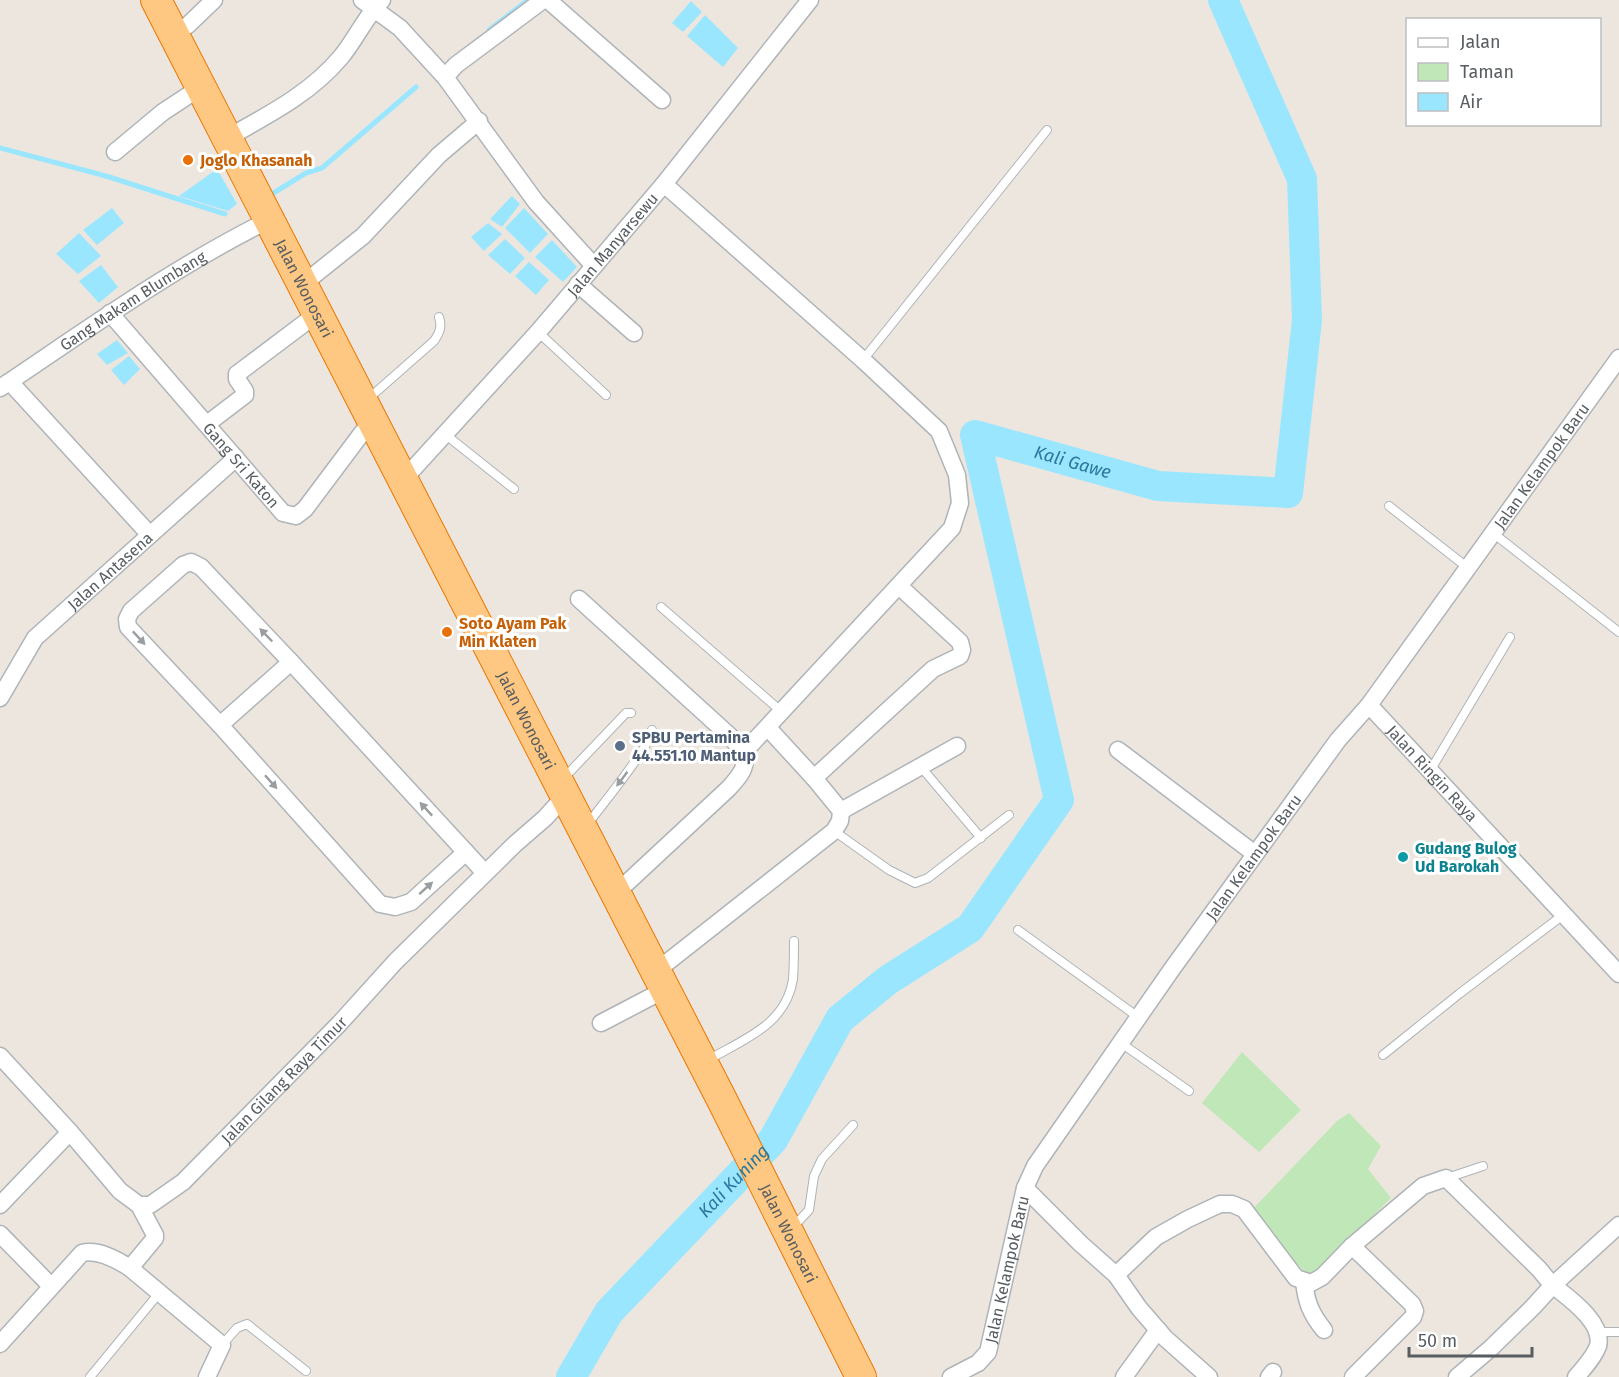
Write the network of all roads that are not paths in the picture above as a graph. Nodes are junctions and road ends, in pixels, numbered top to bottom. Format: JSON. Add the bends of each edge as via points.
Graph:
{"nodes":[{"id":1,"x":156,"y":0,"type":"edge"},
{"id":2,"x":214,"y":0,"type":"edge"},
{"id":3,"x":543,"y":0,"type":"edge"},
{"id":4,"x":548,"y":0,"type":"edge"},
{"id":5,"x":810,"y":0,"type":"edge"},
{"id":6,"x":373,"y":3,"type":"edge"},
{"id":7,"x":174,"y":34,"type":"junction"},
{"id":8,"x":440,"y":71,"type":"junction"},
{"id":9,"x":201,"y":87,"type":"junction"},
{"id":10,"x":663,"y":100,"type":"dead end"},
{"id":11,"x":479,"y":121,"type":"junction"},
{"id":12,"x":1047,"y":130,"type":"dead end"},
{"id":13,"x":227,"y":138,"type":"junction"},
{"id":14,"x":115,"y":152,"type":"dead end"},
{"id":15,"x":664,"y":184,"type":"junction"},
{"id":16,"x":269,"y":220,"type":"junction"},
{"id":17,"x":594,"y":266,"type":"junction"},
{"id":18,"x":303,"y":284,"type":"junction"},
{"id":19,"x":578,"y":284,"type":"junction"},
{"id":20,"x":110,"y":313,"type":"junction"},
{"id":21,"x":318,"y":313,"type":"junction"},
{"id":22,"x":439,"y":317,"type":"dead end"},
{"id":23,"x":538,"y":332,"type":"junction"},
{"id":24,"x":634,"y":333,"type":"dead end"},
{"id":25,"x":1619,"y":358,"type":"edge"},
{"id":26,"x":862,"y":360,"type":"junction"},
{"id":27,"x":5,"y":385,"type":"edge"},
{"id":28,"x":606,"y":395,"type":"dead end"},
{"id":29,"x":368,"y":412,"type":"junction"},
{"id":30,"x":207,"y":424,"type":"junction"},
{"id":31,"x":446,"y":435,"type":"junction"},
{"id":32,"x":236,"y":458,"type":"junction"},
{"id":33,"x":403,"y":480,"type":"junction"},
{"id":34,"x":514,"y":489,"type":"dead end"},
{"id":35,"x":1389,"y":507,"type":"dead end"},
{"id":36,"x":1493,"y":533,"type":"junction"},
{"id":37,"x":150,"y":535,"type":"junction"},
{"id":38,"x":1468,"y":568,"type":"junction"},
{"id":39,"x":898,"y":585,"type":"junction"},
{"id":40,"x":579,"y":599,"type":"dead end"},
{"id":41,"x":661,"y":607,"type":"dead end"},
{"id":42,"x":1619,"y":632,"type":"edge"},
{"id":43,"x":1510,"y":637,"type":"dead end"},
{"id":44,"x":291,"y":662,"type":"junction"},
{"id":45,"x":0,"y":698,"type":"edge"},
{"id":46,"x":1369,"y":705,"type":"junction"},
{"id":47,"x":782,"y":712,"type":"junction"},
{"id":48,"x":631,"y":713,"type":"dead end"},
{"id":49,"x":220,"y":725,"type":"junction"},
{"id":50,"x":768,"y":728,"type":"junction"},
{"id":51,"x":652,"y":730,"type":"dead end"},
{"id":52,"x":957,"y":746,"type":"dead end"},
{"id":53,"x":1118,"y":750,"type":"dead end"},
{"id":54,"x":743,"y":753,"type":"junction"},
{"id":55,"x":921,"y":767,"type":"junction"},
{"id":56,"x":1430,"y":772,"type":"junction"},
{"id":57,"x":814,"y":778,"type":"junction"},
{"id":58,"x":562,"y":790,"type":"junction"},
{"id":59,"x":841,"y":811,"type":"junction"},
{"id":60,"x":1009,"y":815,"type":"dead end"},
{"id":61,"x":583,"y":830,"type":"junction"},
{"id":62,"x":834,"y":831,"type":"junction"},
{"id":63,"x":981,"y":838,"type":"junction"},
{"id":64,"x":466,"y":852,"type":"junction"},
{"id":65,"x":1255,"y":854,"type":"junction"},
{"id":66,"x":485,"y":873,"type":"junction"},
{"id":67,"x":615,"y":894,"type":"junction"},
{"id":68,"x":1563,"y":915,"type":"junction"},
{"id":69,"x":1018,"y":930,"type":"dead end"},
{"id":70,"x":794,"y":941,"type":"dead end"},
{"id":71,"x":1619,"y":974,"type":"edge"},
{"id":72,"x":660,"y":981,"type":"junction"},
{"id":73,"x":1138,"y":1017,"type":"junction"},
{"id":74,"x":601,"y":1023,"type":"dead end"},
{"id":75,"x":1120,"y":1042,"type":"junction"},
{"id":76,"x":1383,"y":1055,"type":"dead end"},
{"id":77,"x":2,"y":1061,"type":"edge"},
{"id":78,"x":702,"y":1063,"type":"junction"},
{"id":79,"x":1189,"y":1091,"type":"dead end"},
{"id":80,"x":853,"y":1125,"type":"dead end"},
{"id":81,"x":70,"y":1132,"type":"junction"},
{"id":82,"x":1484,"y":1166,"type":"dead end"},
{"id":83,"x":1446,"y":1178,"type":"junction"},
{"id":84,"x":1025,"y":1188,"type":"junction"},
{"id":85,"x":0,"y":1205,"type":"edge"},
{"id":86,"x":140,"y":1205,"type":"junction"},
{"id":87,"x":783,"y":1221,"type":"junction"},
{"id":88,"x":1619,"y":1225,"type":"edge"},
{"id":89,"x":0,"y":1234,"type":"edge"},
{"id":90,"x":1352,"y":1246,"type":"junction"},
{"id":91,"x":129,"y":1268,"type":"junction"},
{"id":92,"x":1116,"y":1275,"type":"junction"},
{"id":93,"x":1304,"y":1281,"type":"junction"},
{"id":94,"x":50,"y":1285,"type":"junction"},
{"id":95,"x":1553,"y":1285,"type":"junction"},
{"id":96,"x":160,"y":1292,"type":"junction"},
{"id":97,"x":1158,"y":1330,"type":"junction"},
{"id":98,"x":1324,"y":1330,"type":"dead end"},
{"id":99,"x":1597,"y":1332,"type":"junction"},
{"id":100,"x":1619,"y":1332,"type":"edge"},
{"id":101,"x":0,"y":1344,"type":"edge"},
{"id":102,"x":222,"y":1345,"type":"junction"},
{"id":103,"x":306,"y":1371,"type":"dead end"},
{"id":104,"x":90,"y":1377,"type":"edge"},
{"id":105,"x":207,"y":1377,"type":"edge"},
{"id":106,"x":861,"y":1377,"type":"edge"},
{"id":107,"x":951,"y":1377,"type":"edge"},
{"id":108,"x":1124,"y":1377,"type":"edge"},
{"id":109,"x":1209,"y":1377,"type":"edge"},
{"id":110,"x":1353,"y":1377,"type":"edge"},
{"id":111,"x":1457,"y":1377,"type":"edge"},
{"id":112,"x":1576,"y":1377,"type":"edge"}],
"edges":[{"from":1,"to":7,"type":"highway","name":"Jalan Wonosari"},
{"from":2,"to":7,"type":"street"},
{"from":3,"to":8,"type":"street","via":[[456,64]]},
{"from":4,"to":10,"type":"street"},
{"from":5,"to":15,"type":"street","name":"Jalan Manyarsewu"},
{"from":6,"to":8,"type":"street"},
{"from":6,"to":13,"type":"street","via":[[341,57],[314,85]]},
{"from":7,"to":9,"type":"highway","name":"Jalan Wonosari"},
{"from":8,"to":11,"type":"street"},
{"from":9,"to":13,"type":"highway","name":"Jalan Wonosari"},
{"from":9,"to":14,"type":"street"},
{"from":11,"to":17,"type":"street","via":[[536,202]]},
{"from":11,"to":18,"type":"street","via":[[439,155],[363,236]]},
{"from":12,"to":26,"type":"lane"},
{"from":13,"to":16,"type":"highway","name":"Jalan Wonosari"},
{"from":15,"to":17,"type":"street","name":"Jalan Manyarsewu"},
{"from":15,"to":26,"type":"street"},
{"from":16,"to":18,"type":"highway","name":"Jalan Wonosari"},
{"from":16,"to":20,"type":"street","name":"Gang Makam Blumbang"},
{"from":17,"to":19,"type":"street","name":"Jalan Manyarsewu"},
{"from":18,"to":21,"type":"highway","name":"Jalan Wonosari"},
{"from":19,"to":23,"type":"street","name":"Jalan Manyarsewu"},
{"from":19,"to":24,"type":"street"},
{"from":20,"to":27,"type":"street","name":"Gang Makam Blumbang"},
{"from":20,"to":30,"type":"street","name":"Gang Sri Katon"},
{"from":21,"to":29,"type":"highway","name":"Jalan Wonosari"},
{"from":21,"to":30,"type":"street","via":[[237,374],[245,395]]},
{"from":22,"to":29,"type":"lane","via":[[440,332]]},
{"from":23,"to":28,"type":"lane"},
{"from":23,"to":31,"type":"street","name":"Jalan Manyarsewu"},
{"from":25,"to":36,"type":"street","name":"Jalan Kelampok Baru"},
{"from":26,"to":39,"type":"street","via":[[939,431],[957,476],[960,503],[952,528]]},
{"from":27,"to":37,"type":"street"},
{"from":29,"to":32,"type":"street","name":"Gang Sri Katon","via":[[362,433],[296,516],[283,513]]},
{"from":29,"to":33,"type":"highway","name":"Jalan Wonosari"},
{"from":30,"to":32,"type":"street","name":"Gang Sri Katon"},
{"from":31,"to":33,"type":"street","name":"Jalan Manyarsewu"},
{"from":31,"to":34,"type":"lane"},
{"from":32,"to":37,"type":"street","name":"Jalan Antasena"},
{"from":33,"to":58,"type":"highway","name":"Jalan Wonosari"},
{"from":35,"to":38,"type":"lane"},
{"from":36,"to":38,"type":"street","name":"Jalan Kelampok Baru"},
{"from":36,"to":42,"type":"lane"},
{"from":37,"to":45,"type":"street","name":"Jalan Antasena","via":[[35,638]]},
{"from":38,"to":46,"type":"street","name":"Jalan Kelampok Baru"},
{"from":39,"to":47,"type":"street"},
{"from":39,"to":57,"type":"street","via":[[960,642],[960,656],[933,669]]},
{"from":40,"to":54,"type":"street","via":[[732,738]]},
{"from":41,"to":47,"type":"lane"},
{"from":43,"to":56,"type":"lane"},
{"from":44,"to":49,"type":"street"},
{"from":44,"to":49,"type":"street","one_way":true,"via":[[201,567],[191,562],[131,611],[128,627]]},
{"from":64,"to":44,"type":"street","one_way":true},
{"from":46,"to":56,"type":"street","name":"Jalan Ringin Raya"},
{"from":46,"to":65,"type":"street","name":"Jalan Kelampok Baru","via":[[1338,740]]},
{"from":47,"to":50,"type":"street"},
{"from":48,"to":58,"type":"lane","via":[[611,727]]},
{"from":49,"to":64,"type":"street","one_way":true,"via":[[380,904],[411,902]]},
{"from":50,"to":54,"type":"street"},
{"from":50,"to":57,"type":"street"},
{"from":51,"to":61,"type":"lane","one_way":true,"via":[[636,760]]},
{"from":52,"to":55,"type":"street"},
{"from":53,"to":65,"type":"street"},
{"from":54,"to":67,"type":"street","via":[[746,765],[741,775]]},
{"from":55,"to":59,"type":"street"},
{"from":55,"to":63,"type":"lane"},
{"from":56,"to":68,"type":"street","name":"Jalan Ringin Raya"},
{"from":57,"to":59,"type":"street"},
{"from":58,"to":61,"type":"highway","name":"Jalan Wonosari"},
{"from":58,"to":66,"type":"street","name":"Jalan Gilang Raya Timur","via":[[545,818]]},
{"from":59,"to":62,"type":"street"},
{"from":60,"to":63,"type":"lane"},
{"from":61,"to":67,"type":"highway","name":"Jalan Wonosari"},
{"from":62,"to":63,"type":"lane","via":[[889,870],[915,883],[928,878]]},
{"from":62,"to":72,"type":"street"},
{"from":64,"to":66,"type":"street"},
{"from":65,"to":73,"type":"street","name":"Jalan Kelampok Baru"},
{"from":66,"to":86,"type":"street","name":"Jalan Gilang Raya Timur","via":[[183,1182],[150,1205]]},
{"from":67,"to":72,"type":"highway","name":"Jalan Wonosari"},
{"from":68,"to":71,"type":"street","name":"Jalan Ringin Raya"},
{"from":68,"to":76,"type":"lane"},
{"from":69,"to":73,"type":"lane"},
{"from":70,"to":78,"type":"lane","via":[[793,978],[781,1012]]},
{"from":72,"to":74,"type":"street"},
{"from":72,"to":78,"type":"highway","name":"Jalan Wonosari"},
{"from":73,"to":75,"type":"street","name":"Jalan Kelampok Baru"},
{"from":75,"to":79,"type":"lane"},
{"from":75,"to":84,"type":"street","name":"Jalan Kelampok Baru","via":[[1035,1166]]},
{"from":77,"to":81,"type":"street"},
{"from":78,"to":87,"type":"highway","name":"Jalan Wonosari"},
{"from":80,"to":87,"type":"lane","via":[[822,1159],[814,1176],[809,1210]]},
{"from":81,"to":85,"type":"street"},
{"from":81,"to":86,"type":"street","via":[[120,1191]]},
{"from":82,"to":83,"type":"lane"},
{"from":83,"to":90,"type":"street","via":[[1423,1185]]},
{"from":83,"to":95,"type":"street"},
{"from":84,"to":92,"type":"street"},
{"from":84,"to":107,"type":"street","name":"Jalan Kelampok Baru","via":[[988,1352],[978,1364]]},
{"from":86,"to":91,"type":"street","via":[[155,1238]]},
{"from":87,"to":106,"type":"highway","name":"Jalan Wonosari"},
{"from":88,"to":95,"type":"street"},
{"from":89,"to":94,"type":"street"},
{"from":90,"to":93,"type":"street","via":[[1322,1277],[1311,1283]]},
{"from":90,"to":110,"type":"street","via":[[1412,1304],[1414,1311],[1413,1317]]},
{"from":91,"to":94,"type":"street","via":[[90,1251],[82,1253]]},
{"from":91,"to":96,"type":"street"},
{"from":92,"to":93,"type":"street","via":[[1156,1237],[1220,1204],[1232,1204],[1244,1209],[1296,1278]]},
{"from":92,"to":97,"type":"street"},
{"from":93,"to":98,"type":"street","via":[[1310,1312]]},
{"from":94,"to":101,"type":"street"},
{"from":95,"to":99,"type":"street","via":[[1573,1300]]},
{"from":95,"to":111,"type":"street"},
{"from":96,"to":102,"type":"street"},
{"from":96,"to":104,"type":"lane"},
{"from":97,"to":108,"type":"street"},
{"from":97,"to":109,"type":"street"},
{"from":99,"to":100,"type":"lane"},
{"from":99,"to":112,"type":"street","via":[[1598,1344],[1592,1358]]},
{"from":102,"to":103,"type":"lane","via":[[237,1328],[247,1324]]},
{"from":102,"to":105,"type":"street"}]}
